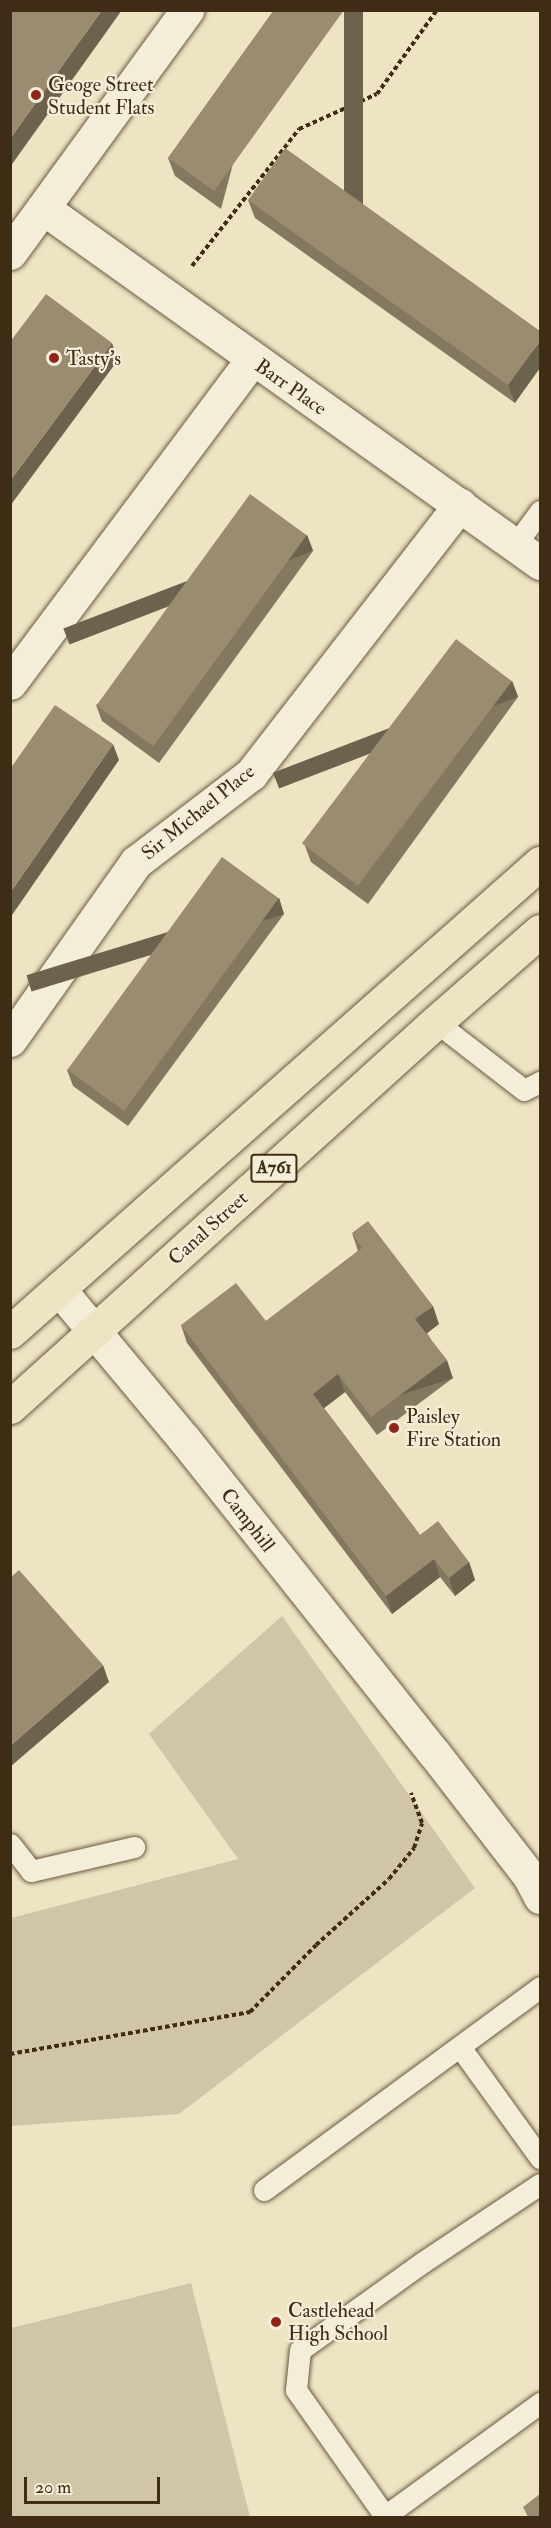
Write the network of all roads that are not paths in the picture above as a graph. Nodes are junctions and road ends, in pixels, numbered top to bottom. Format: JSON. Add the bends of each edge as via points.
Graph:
{"nodes":[{"id":1,"x":187,"y":10,"type":"edge"},
{"id":2,"x":43,"y":208,"type":"junction"},
{"id":3,"x":10,"y":253,"type":"edge"},
{"id":4,"x":252,"y":360,"type":"junction"},
{"id":5,"x":460,"y":506,"type":"junction"},
{"id":6,"x":540,"y":511,"type":"edge"},
{"id":7,"x":528,"y":554,"type":"edge"},
{"id":8,"x":10,"y":683,"type":"edge"},
{"id":9,"x":540,"y":863,"type":"edge"},
{"id":10,"x":540,"y":931,"type":"edge"},
{"id":11,"x":436,"y":1022,"type":"junction"},
{"id":12,"x":10,"y":1040,"type":"edge"},
{"id":13,"x":540,"y":1082,"type":"edge"},
{"id":14,"x":59,"y":1289,"type":"junction"},
{"id":15,"x":93,"y":1330,"type":"junction"},
{"id":16,"x":10,"y":1332,"type":"edge"},
{"id":17,"x":10,"y":1407,"type":"edge"},
{"id":18,"x":10,"y":1844,"type":"edge"},
{"id":19,"x":134,"y":1847,"type":"dead end"},
{"id":20,"x":540,"y":1897,"type":"edge"},
{"id":21,"x":540,"y":1987,"type":"edge"},
{"id":22,"x":460,"y":2047,"type":"junction"},
{"id":23,"x":540,"y":2158,"type":"edge"},
{"id":24,"x":540,"y":2184,"type":"edge"},
{"id":25,"x":264,"y":2190,"type":"dead end"},
{"id":26,"x":540,"y":2403,"type":"edge"}],
"edges":[{"from":1,"to":2,"type":"street"},
{"from":2,"to":3,"type":"street"},
{"from":2,"to":4,"type":"street","name":"Barr Place"},
{"from":4,"to":5,"type":"street","name":"Barr Place"},
{"from":4,"to":8,"type":"street"},
{"from":5,"to":7,"type":"street","name":"Barr Place"},
{"from":5,"to":12,"type":"street","name":"Sir Michael Place","via":[[250,774],[136,862]]},
{"from":6,"to":7,"type":"lane"},
{"from":9,"to":14,"type":"main road","number":"A761"},
{"from":10,"to":11,"type":"main road","name":"Canal Street","number":"A761"},
{"from":11,"to":13,"type":"lane","via":[[524,1090]]},
{"from":11,"to":15,"type":"main road","name":"Canal Street","number":"A761"},
{"from":14,"to":15,"type":"street","name":"Camphill"},
{"from":14,"to":16,"type":"main road","number":"A761"},
{"from":15,"to":17,"type":"main road","name":"Canal Street","number":"A761"},
{"from":15,"to":20,"type":"street","name":"Camphill","via":[[434,1753],[529,1876]]},
{"from":18,"to":19,"type":"lane","via":[[31,1871]]},
{"from":21,"to":22,"type":"lane"},
{"from":22,"to":23,"type":"lane"},
{"from":22,"to":25,"type":"lane"},
{"from":24,"to":26,"type":"lane","via":[[300,2350],[296,2390],[385,2516]]}]}
